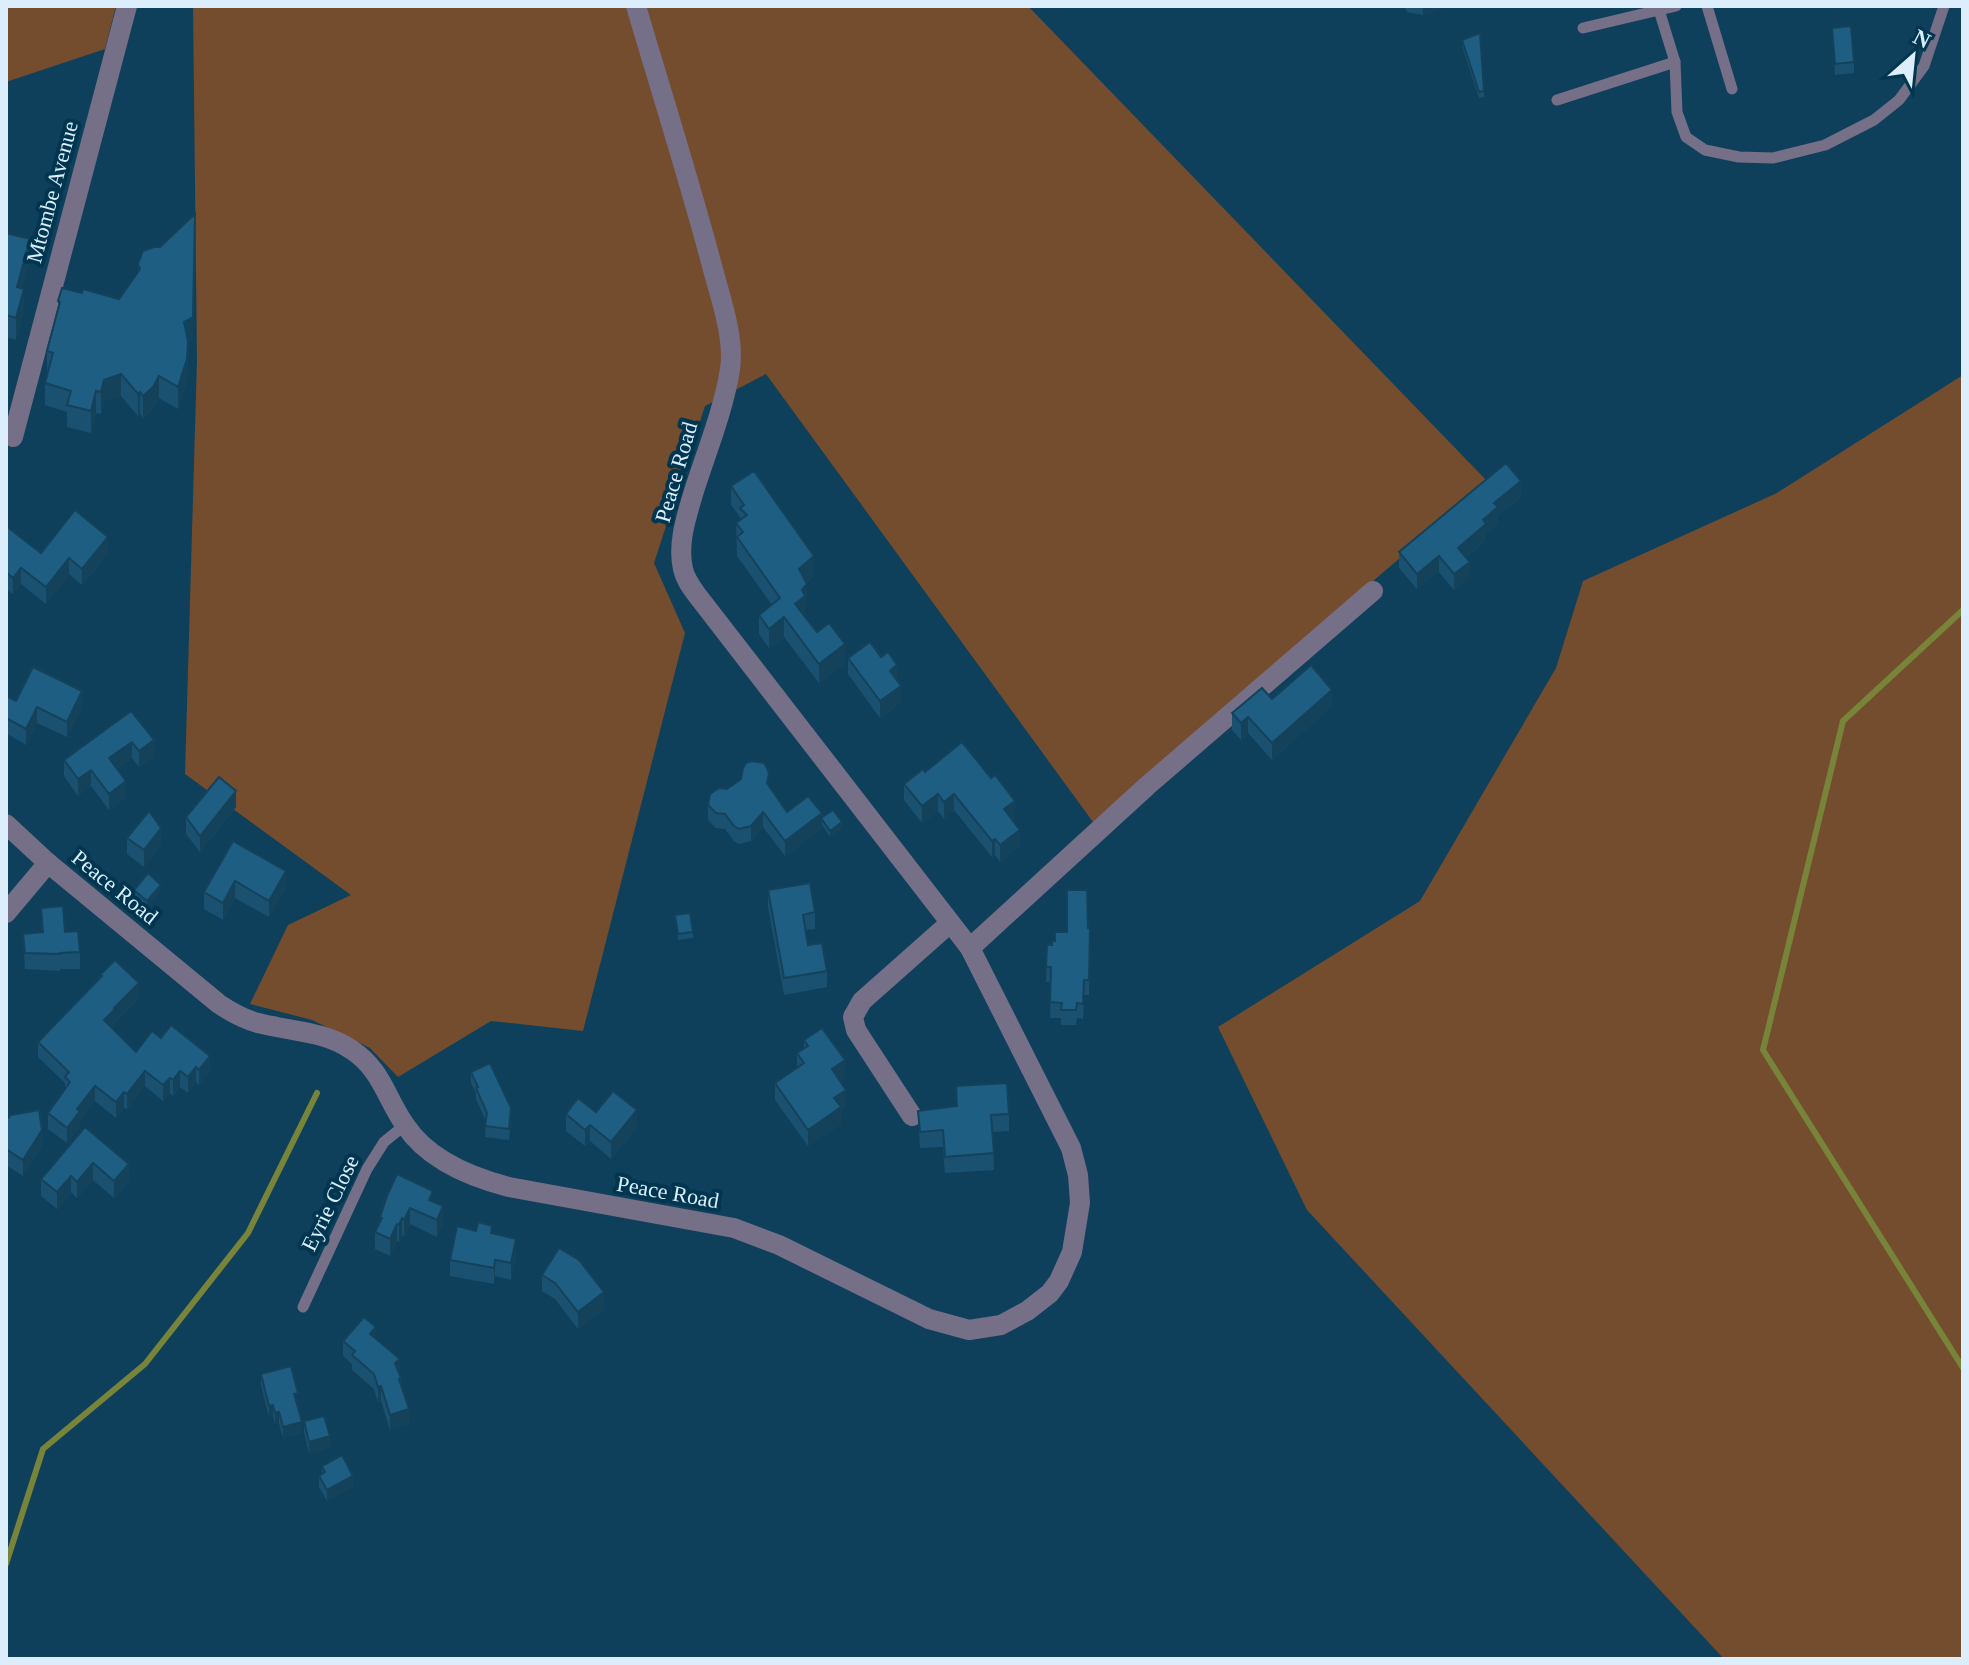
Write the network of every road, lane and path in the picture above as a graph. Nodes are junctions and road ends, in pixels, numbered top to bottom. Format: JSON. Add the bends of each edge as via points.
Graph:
{"nodes":[{"id":1,"x":127,"y":6,"type":"edge"},
{"id":2,"x":636,"y":6,"type":"edge"},
{"id":3,"x":1676,"y":6,"type":"edge"},
{"id":4,"x":1707,"y":6,"type":"edge"},
{"id":5,"x":1944,"y":6,"type":"edge"},
{"id":6,"x":1659,"y":10,"type":"junction"},
{"id":7,"x":1583,"y":28,"type":"dead end"},
{"id":8,"x":1675,"y":62,"type":"junction"},
{"id":9,"x":1732,"y":89,"type":"dead end"},
{"id":10,"x":1557,"y":100,"type":"dead end"},
{"id":11,"x":13,"y":437,"type":"dead end"},
{"id":12,"x":1373,"y":591,"type":"dead end"},
{"id":13,"x":6,"y":824,"type":"edge"},
{"id":14,"x":48,"y":863,"type":"junction"},
{"id":15,"x":6,"y":913,"type":"edge"},
{"id":16,"x":950,"y":923,"type":"junction"},
{"id":17,"x":970,"y":948,"type":"junction"},
{"id":18,"x":912,"y":1116,"type":"dead end"},
{"id":19,"x":405,"y":1125,"type":"junction"},
{"id":20,"x":303,"y":1307,"type":"dead end"}],
"edges":[{"from":1,"to":11,"type":"street","name":"Mtombe Avenue"},
{"from":2,"to":16,"type":"street","name":"Peace Road","via":[[689,178],[730,350],[725,390],[682,537],[683,570]]},
{"from":3,"to":6,"type":"lane"},
{"from":4,"to":9,"type":"lane"},
{"from":5,"to":8,"type":"lane","via":[[1924,66],[1899,100],[1874,120],[1825,145],[1773,158],[1705,150],[1686,137],[1677,112]]},
{"from":6,"to":7,"type":"lane"},
{"from":6,"to":8,"type":"lane"},
{"from":8,"to":10,"type":"lane"},
{"from":12,"to":17,"type":"street"},
{"from":13,"to":14,"type":"street","name":"Peace Road"},
{"from":14,"to":15,"type":"street"},
{"from":14,"to":19,"type":"street","name":"Peace Road","via":[[233,1013],[321,1036],[353,1051],[374,1070]]},
{"from":16,"to":17,"type":"street","name":"Peace Road"},
{"from":16,"to":18,"type":"street","via":[[862,1001],[853,1017],[856,1030]]},
{"from":17,"to":19,"type":"street","name":"Peace Road","via":[[1071,1148],[1078,1175],[1080,1203],[1072,1252],[1059,1281],[1027,1311],[1001,1325],[969,1330],[929,1319],[734,1228],[480,1179],[436,1156]]},
{"from":19,"to":20,"type":"lane","name":"Eyrie Close","via":[[384,1142],[367,1169]]}]}
